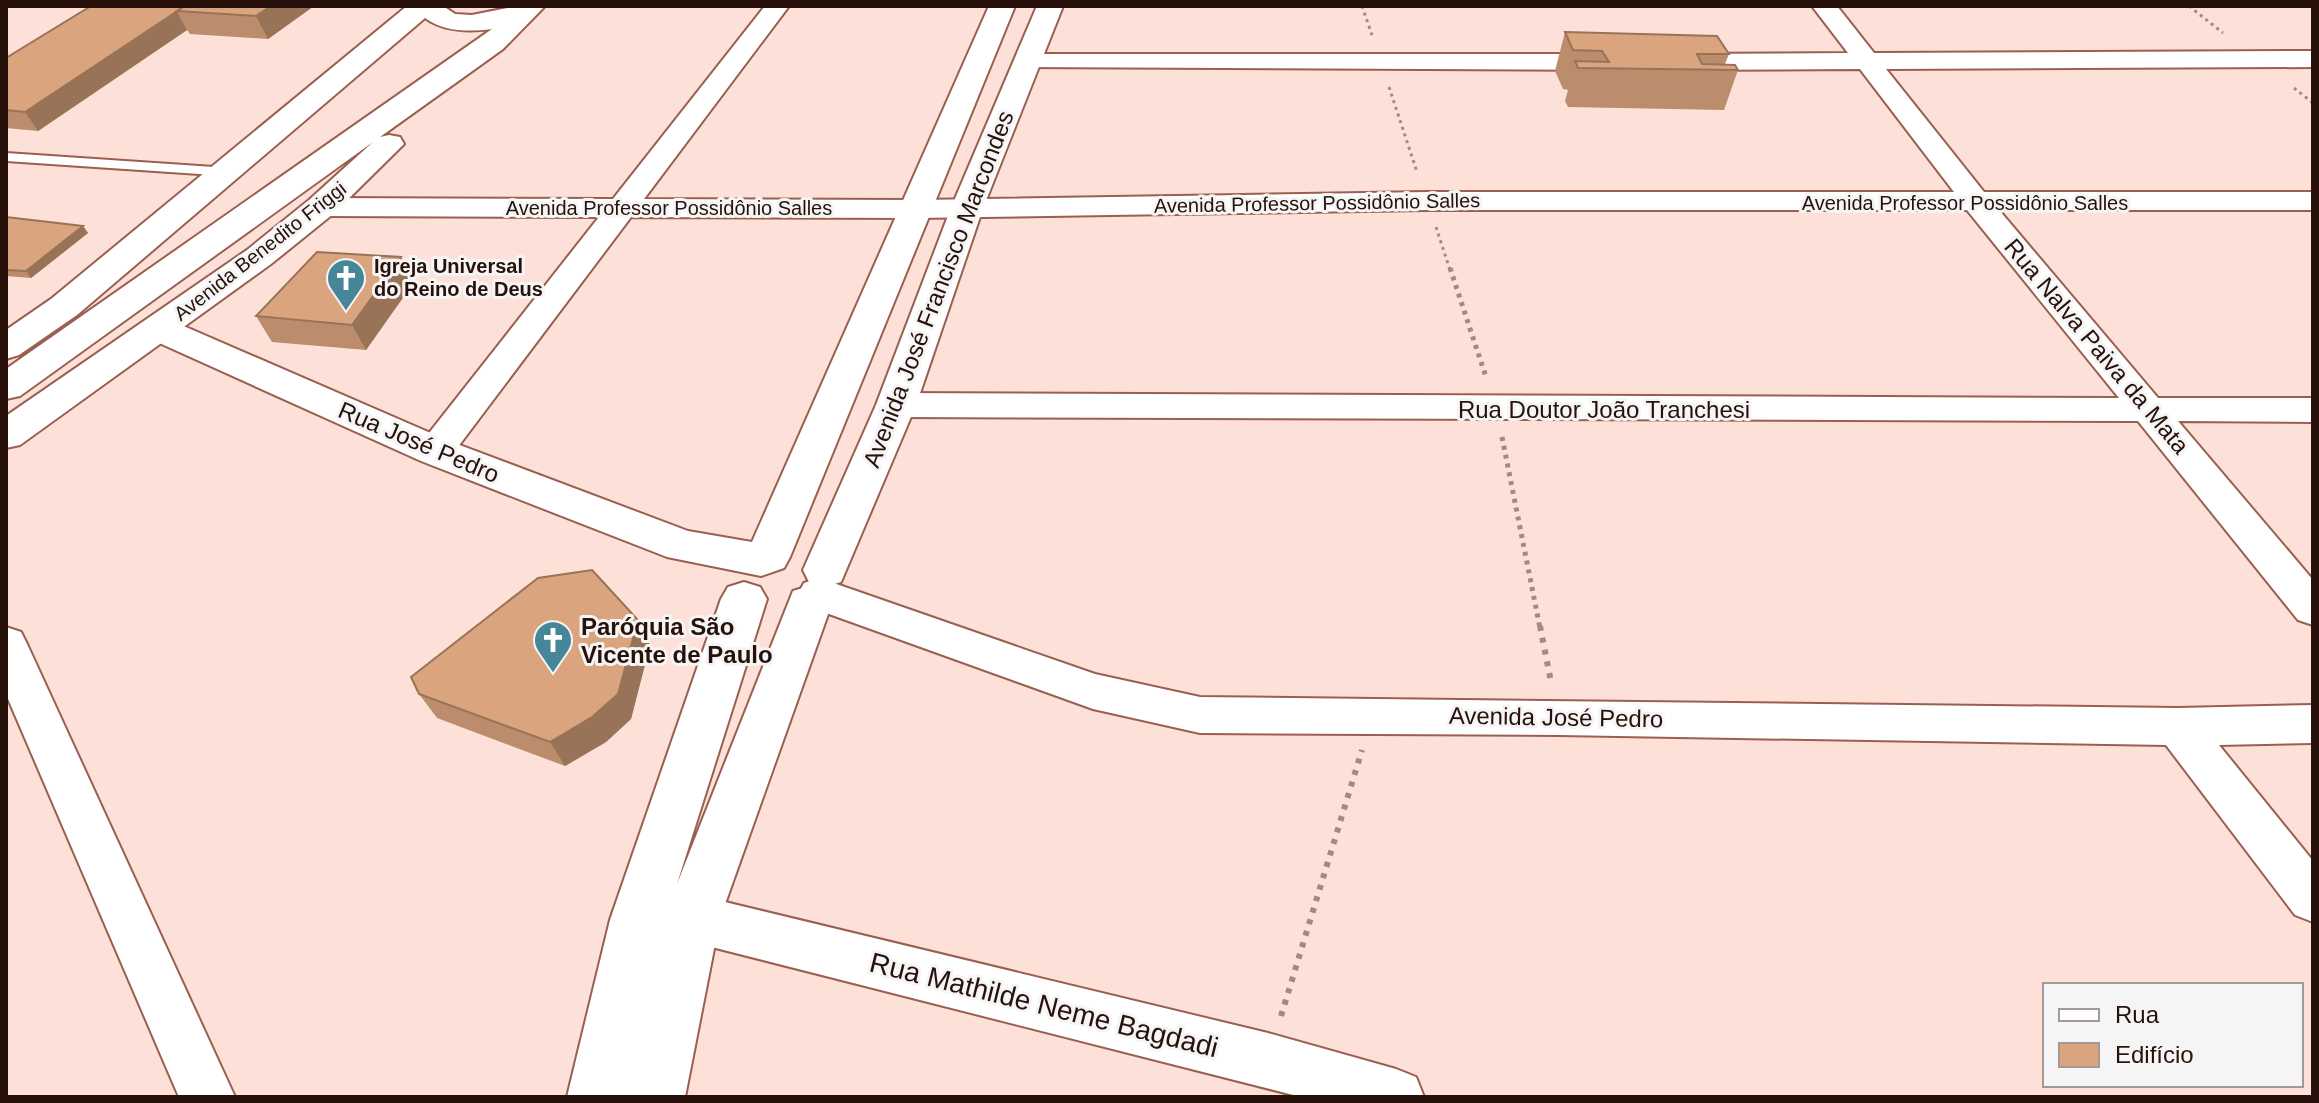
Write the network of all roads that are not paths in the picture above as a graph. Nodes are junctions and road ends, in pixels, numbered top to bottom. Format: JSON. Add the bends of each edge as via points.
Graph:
{"nodes":[{"id":1,"x":425,"y":6,"type":"edge"},
{"id":2,"x":777,"y":6,"type":"edge"},
{"id":3,"x":1002,"y":6,"type":"edge"},
{"id":4,"x":1050,"y":6,"type":"edge"},
{"id":5,"x":1824,"y":6,"type":"edge"},
{"id":6,"x":527,"y":10,"type":"edge"},
{"id":7,"x":493,"y":43,"type":"junction"},
{"id":8,"x":2313,"y":59,"type":"edge"},
{"id":9,"x":1866,"y":61,"type":"junction"},
{"id":10,"x":1027,"y":62,"type":"junction"},
{"id":11,"x":6,"y":157,"type":"edge"},
{"id":12,"x":229,"y":172,"type":"junction"},
{"id":13,"x":2313,"y":201,"type":"edge"},
{"id":14,"x":1978,"y":204,"type":"junction"},
{"id":15,"x":321,"y":207,"type":"junction"},
{"id":16,"x":622,"y":208,"type":"junction"},
{"id":17,"x":967,"y":208,"type":"junction"},
{"id":18,"x":917,"y":209,"type":"junction"},
{"id":19,"x":64,"y":307,"type":"junction"},
{"id":20,"x":159,"y":329,"type":"junction"},
{"id":21,"x":6,"y":339,"type":"edge"},
{"id":22,"x":6,"y":347,"type":"edge"},
{"id":23,"x":6,"y":387,"type":"edge"},
{"id":24,"x":896,"y":405,"type":"junction"},
{"id":25,"x":2151,"y":410,"type":"junction"},
{"id":26,"x":2313,"y":410,"type":"edge"},
{"id":27,"x":6,"y":435,"type":"edge"},
{"id":28,"x":435,"y":451,"type":"junction"},
{"id":29,"x":753,"y":576,"type":"junction"},
{"id":30,"x":817,"y":589,"type":"junction"},
{"id":31,"x":2313,"y":609,"type":"edge"},
{"id":32,"x":6,"y":644,"type":"edge"},
{"id":33,"x":2313,"y":724,"type":"edge"},
{"id":34,"x":2178,"y":727,"type":"junction"},
{"id":35,"x":2313,"y":899,"type":"edge"},
{"id":36,"x":692,"y":918,"type":"junction"},
{"id":37,"x":207,"y":1097,"type":"edge"},
{"id":38,"x":598,"y":1097,"type":"edge"},
{"id":39,"x":654,"y":1097,"type":"edge"},
{"id":40,"x":1396,"y":1097,"type":"edge"}],
"edges":[{"from":1,"to":6,"type":"street","via":[[444,19],[464,23]]},
{"from":1,"to":12,"type":"street"},
{"from":2,"to":16,"type":"street"},
{"from":3,"to":18,"type":"street","name":"Avenida José Francisco Marcondes"},
{"from":4,"to":10,"type":"street","name":"Avenida José Francisco Marcondes"},
{"from":5,"to":9,"type":"street","name":"Rua Nalva Paiva da Mata"},
{"from":6,"to":7,"type":"street","name":"Avenida Benedito Friggi"},
{"from":7,"to":15,"type":"street","name":"Avenida Benedito Friggi"},
{"from":7,"to":23,"type":"street","name":"Avenida Benedito Friggi"},
{"from":8,"to":9,"type":"street"},
{"from":9,"to":10,"type":"street"},
{"from":9,"to":14,"type":"street","name":"Rua Nalva Paiva da Mata"},
{"from":10,"to":17,"type":"street","name":"Avenida José Francisco Marcondes"},
{"from":11,"to":12,"type":"lane"},
{"from":12,"to":19,"type":"street"},
{"from":13,"to":14,"type":"street","name":"Avenida Professor Possidônio Salles"},
{"from":14,"to":17,"type":"street","name":"Avenida Professor Possidônio Salles","via":[[1427,201]]},
{"from":14,"to":25,"type":"street","name":"Rua Nalva Paiva da Mata"},
{"from":15,"to":16,"type":"street","name":"Avenida Professor Possidônio Salles"},
{"from":15,"to":20,"type":"street","name":"Avenida Benedito Friggi"},
{"from":16,"to":18,"type":"street","name":"Avenida Professor Possidônio Salles"},
{"from":16,"to":28,"type":"street"},
{"from":17,"to":18,"type":"street","name":"Avenida Professor Possidônio Salles"},
{"from":17,"to":24,"type":"street","name":"Avenida José Francisco Marcondes"},
{"from":18,"to":29,"type":"street","name":"Avenida José Francisco Marcondes"},
{"from":19,"to":21,"type":"street"},
{"from":19,"to":22,"type":"street"},
{"from":20,"to":27,"type":"street","name":"Avenida Benedito Friggi"},
{"from":20,"to":28,"type":"street","name":"Rua José Pedro"},
{"from":24,"to":25,"type":"street","name":"Rua Doutor João Tranchesi"},
{"from":24,"to":30,"type":"street","name":"Avenida José Francisco Marcondes"},
{"from":25,"to":26,"type":"street","name":"Rua Doutor João Tranchesi"},
{"from":25,"to":31,"type":"street","name":"Rua Nalva Paiva da Mata"},
{"from":28,"to":29,"type":"street","name":"Rua José Pedro"},
{"from":29,"to":30,"type":"street","name":"Rua José Pedro","via":[[751,607],[779,614]]},
{"from":29,"to":38,"type":"street","name":"Avenida José Francisco Marcondes","via":[[638,920]]},
{"from":30,"to":34,"type":"street","name":"Avenida José Pedro","via":[[1093,691],[1200,715]]},
{"from":30,"to":36,"type":"street","name":"Avenida José Francisco Marcondes"},
{"from":32,"to":37,"type":"street"},
{"from":33,"to":34,"type":"street","name":"Avenida José Pedro"},
{"from":34,"to":35,"type":"street"},
{"from":36,"to":39,"type":"street","name":"Avenida José Francisco Marcondes"},
{"from":36,"to":40,"type":"street","name":"Rua Mathilde Neme Bagdadi","via":[[1268,1060]]}]}
